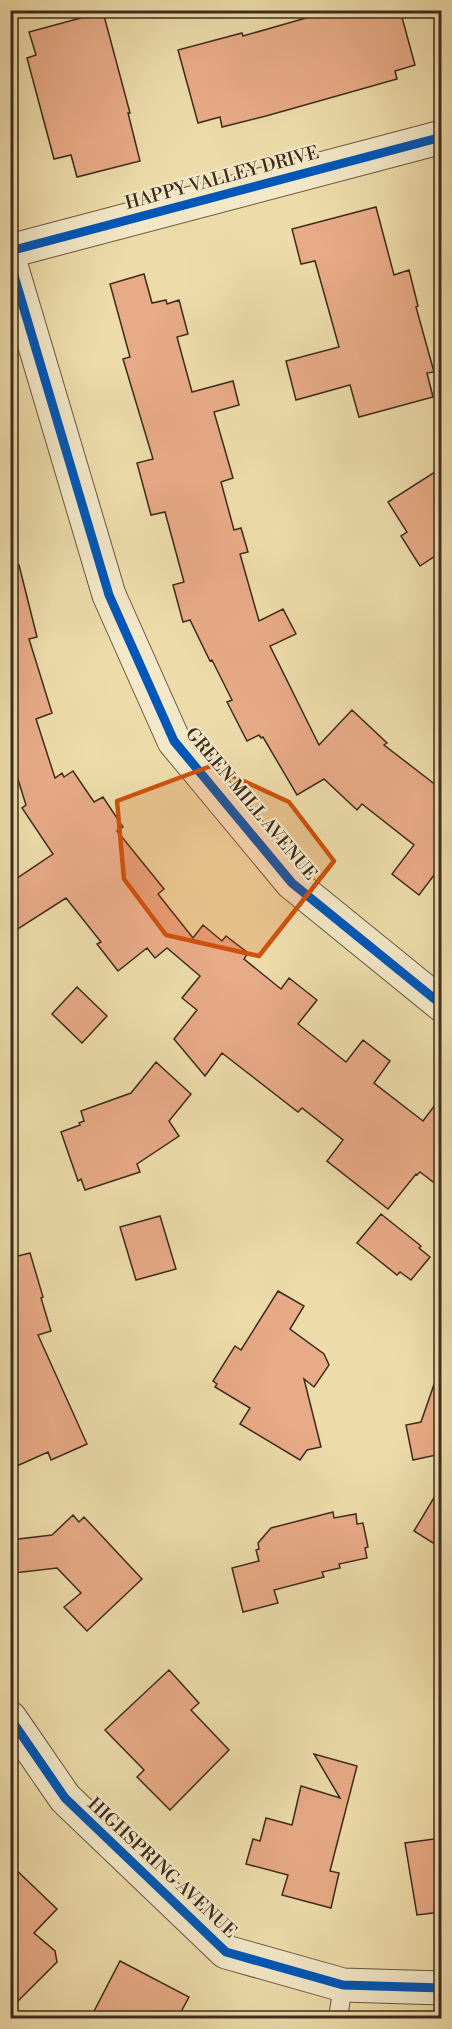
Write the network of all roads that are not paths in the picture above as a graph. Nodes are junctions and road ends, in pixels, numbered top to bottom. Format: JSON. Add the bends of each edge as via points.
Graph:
{"nodes":[{"id":1,"x":441,"y":137,"type":"edge"},
{"id":2,"x":10,"y":251,"type":"edge"},
{"id":3,"x":10,"y":262,"type":"edge"},
{"id":4,"x":441,"y":1005,"type":"edge"},
{"id":5,"x":10,"y":1718,"type":"edge"},
{"id":6,"x":343,"y":1985,"type":"junction"},
{"id":7,"x":441,"y":1988,"type":"edge"},
{"id":8,"x":338,"y":2019,"type":"edge"}],
"edges":[{"from":1,"to":2,"type":"street","name":"HAPPY VALLEY DRIVE"},
{"from":3,"to":4,"type":"street","name":"GREEN MILL AVENUE","via":[[109,595],[174,741],[292,883]]},
{"from":5,"to":6,"type":"street","name":"HIGHSPRING AVENUE","via":[[64,1798],[226,1952]]},
{"from":6,"to":7,"type":"street","name":"HIGHSPRING AVENUE"},
{"from":6,"to":8,"type":"lane"}]}
